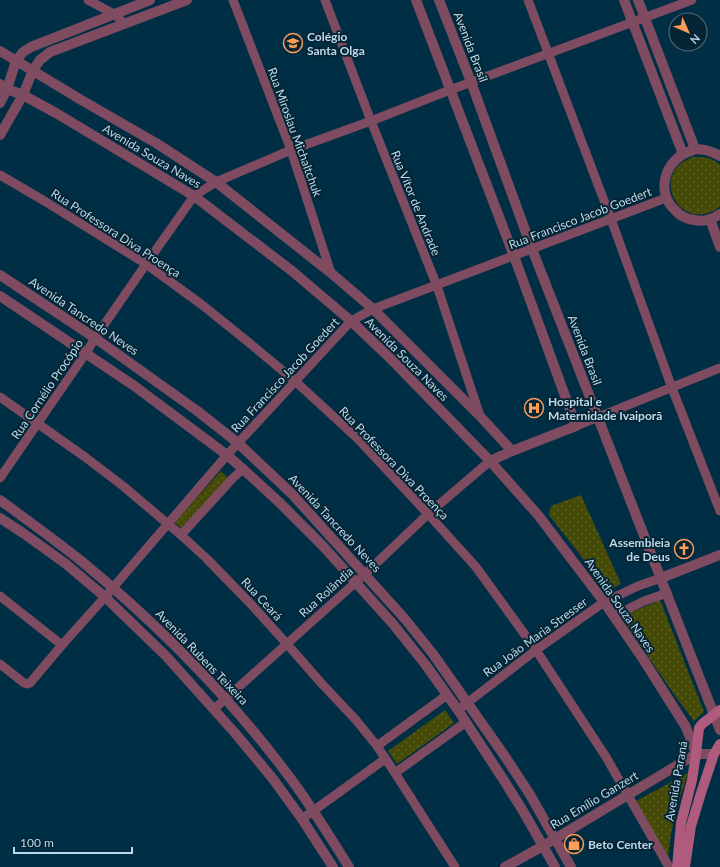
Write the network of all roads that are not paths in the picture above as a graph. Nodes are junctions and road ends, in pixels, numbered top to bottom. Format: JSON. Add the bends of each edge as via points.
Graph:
{"nodes":[{"id":1,"x":88,"y":0,"type":"edge"},
{"id":2,"x":150,"y":0,"type":"edge"},
{"id":3,"x":187,"y":0,"type":"edge"},
{"id":4,"x":233,"y":0,"type":"edge"},
{"id":5,"x":325,"y":0,"type":"edge"},
{"id":6,"x":416,"y":0,"type":"edge"},
{"id":7,"x":439,"y":0,"type":"edge"},
{"id":8,"x":528,"y":0,"type":"edge"},
{"id":9,"x":624,"y":0,"type":"edge"},
{"id":10,"x":638,"y":0,"type":"edge"},
{"id":11,"x":692,"y":0,"type":"edge"},
{"id":12,"x":114,"y":14,"type":"junction"},
{"id":13,"x":645,"y":18,"type":"junction"},
{"id":14,"x":632,"y":22,"type":"junction"},
{"id":15,"x":125,"y":24,"type":"junction"},
{"id":16,"x":0,"y":51,"type":"edge"},
{"id":17,"x":547,"y":54,"type":"junction"},
{"id":18,"x":16,"y":61,"type":"junction"},
{"id":19,"x":33,"y":70,"type":"junction"},
{"id":20,"x":471,"y":82,"type":"junction"},
{"id":21,"x":4,"y":86,"type":"edge"},
{"id":22,"x":450,"y":90,"type":"junction"},
{"id":23,"x":23,"y":95,"type":"junction"},
{"id":24,"x":0,"y":104,"type":"edge"},
{"id":25,"x":371,"y":122,"type":"junction"},
{"id":26,"x":0,"y":135,"type":"edge"},
{"id":27,"x":695,"y":149,"type":"junction"},
{"id":28,"x":291,"y":150,"type":"junction"},
{"id":29,"x":683,"y":154,"type":"junction"},
{"id":30,"x":720,"y":156,"type":"edge"},
{"id":31,"x":0,"y":175,"type":"edge"},
{"id":32,"x":216,"y":182,"type":"junction"},
{"id":33,"x":194,"y":196,"type":"junction"},
{"id":34,"x":666,"y":198,"type":"junction"},
{"id":35,"x":717,"y":217,"type":"edge"},
{"id":36,"x":611,"y":220,"type":"junction"},
{"id":37,"x":720,"y":247,"type":"edge"},
{"id":38,"x":532,"y":249,"type":"junction"},
{"id":39,"x":514,"y":256,"type":"junction"},
{"id":40,"x":146,"y":264,"type":"junction"},
{"id":41,"x":331,"y":273,"type":"junction"},
{"id":42,"x":0,"y":275,"type":"edge"},
{"id":43,"x":437,"y":286,"type":"junction"},
{"id":44,"x":0,"y":296,"type":"edge"},
{"id":45,"x":373,"y":309,"type":"junction"},
{"id":46,"x":351,"y":321,"type":"junction"},
{"id":47,"x":95,"y":338,"type":"junction"},
{"id":48,"x":86,"y":354,"type":"junction"},
{"id":49,"x":720,"y":368,"type":"edge"},
{"id":50,"x":295,"y":381,"type":"junction"},
{"id":51,"x":672,"y":388,"type":"junction"},
{"id":52,"x":0,"y":397,"type":"edge"},
{"id":53,"x":480,"y":416,"type":"junction"},
{"id":54,"x":598,"y":417,"type":"junction"},
{"id":55,"x":38,"y":424,"type":"junction"},
{"id":56,"x":576,"y":426,"type":"junction"},
{"id":57,"x":238,"y":443,"type":"junction"},
{"id":58,"x":512,"y":451,"type":"junction"},
{"id":59,"x":227,"y":455,"type":"junction"},
{"id":60,"x":490,"y":461,"type":"junction"},
{"id":61,"x":243,"y":469,"type":"junction"},
{"id":62,"x":0,"y":478,"type":"edge"},
{"id":63,"x":0,"y":500,"type":"edge"},
{"id":64,"x":720,"y":511,"type":"edge"},
{"id":65,"x":428,"y":514,"type":"junction"},
{"id":66,"x":0,"y":518,"type":"edge"},
{"id":67,"x":168,"y":523,"type":"junction"},
{"id":68,"x":181,"y":535,"type":"junction"},
{"id":69,"x":720,"y":555,"type":"edge"},
{"id":70,"x":365,"y":574,"type":"junction"},
{"id":71,"x":661,"y":578,"type":"junction"},
{"id":72,"x":356,"y":582,"type":"junction"},
{"id":73,"x":113,"y":587,"type":"junction"},
{"id":74,"x":667,"y":593,"type":"junction"},
{"id":75,"x":0,"y":596,"type":"edge"},
{"id":76,"x":105,"y":597,"type":"junction"},
{"id":77,"x":604,"y":602,"type":"junction"},
{"id":78,"x":614,"y":616,"type":"junction"},
{"id":79,"x":286,"y":643,"type":"junction"},
{"id":80,"x":62,"y":645,"type":"junction"},
{"id":81,"x":536,"y":650,"type":"junction"},
{"id":82,"x":0,"y":664,"type":"edge"},
{"id":83,"x":446,"y":695,"type":"junction"},
{"id":84,"x":225,"y":698,"type":"junction"},
{"id":85,"x":468,"y":703,"type":"junction"},
{"id":86,"x":214,"y":709,"type":"junction"},
{"id":87,"x":458,"y":710,"type":"junction"},
{"id":88,"x":717,"y":712,"type":"edge"},
{"id":89,"x":466,"y":722,"type":"junction"},
{"id":90,"x":720,"y":730,"type":"edge"},
{"id":91,"x":720,"y":744,"type":"edge"},
{"id":92,"x":376,"y":746,"type":"junction"},
{"id":93,"x":696,"y":754,"type":"junction"},
{"id":94,"x":717,"y":756,"type":"edge"},
{"id":95,"x":385,"y":759,"type":"junction"},
{"id":96,"x":395,"y":772,"type":"junction"},
{"id":97,"x":627,"y":795,"type":"junction"},
{"id":98,"x":314,"y":811,"type":"junction"},
{"id":99,"x":302,"y":819,"type":"junction"},
{"id":100,"x":555,"y":840,"type":"junction"},
{"id":101,"x":543,"y":846,"type":"junction"},
{"id":102,"x":333,"y":867,"type":"edge"},
{"id":103,"x":349,"y":867,"type":"edge"},
{"id":104,"x":455,"y":867,"type":"edge"},
{"id":105,"x":505,"y":867,"type":"edge"},
{"id":106,"x":555,"y":867,"type":"edge"},
{"id":107,"x":571,"y":867,"type":"edge"},
{"id":108,"x":669,"y":867,"type":"edge"},
{"id":109,"x":677,"y":867,"type":"edge"},
{"id":110,"x":685,"y":867,"type":"edge"}],
"edges":[{"from":1,"to":12,"type":"street"},
{"from":2,"to":12,"type":"street"},
{"from":3,"to":15,"type":"street"},
{"from":4,"to":28,"type":"street","name":"Rua Miroslau Michaltchuk"},
{"from":5,"to":25,"type":"street","name":"Rua Vítor de Andrade"},
{"from":6,"to":22,"type":"street"},
{"from":7,"to":20,"type":"street","name":"Avenida Brasil"},
{"from":8,"to":17,"type":"street"},
{"from":9,"to":14,"type":"street"},
{"from":10,"to":13,"type":"street"},
{"from":11,"to":13,"type":"street","name":"Rua Cornélio Procópio"},
{"from":12,"to":15,"type":"street"},
{"from":12,"to":18,"type":"street","via":[[31,47]]},
{"from":13,"to":14,"type":"street","name":"Rua Cornélio Procópio"},
{"from":13,"to":27,"type":"street"},
{"from":14,"to":17,"type":"street","name":"Rua Cornélio Procópio"},
{"from":14,"to":29,"type":"street"},
{"from":15,"to":19,"type":"street","via":[[50,52]]},
{"from":16,"to":18,"type":"street","name":"Avenida Souza Naves"},
{"from":17,"to":20,"type":"street","name":"Rua Cornélio Procópio"},
{"from":17,"to":36,"type":"street"},
{"from":18,"to":19,"type":"street","name":"Avenida Souza Naves"},
{"from":18,"to":21,"type":"street"},
{"from":19,"to":23,"type":"street"},
{"from":19,"to":32,"type":"street","name":"Avenida Souza Naves"},
{"from":20,"to":22,"type":"street","name":"Rua Cornélio Procópio"},
{"from":20,"to":38,"type":"street","name":"Avenida Brasil"},
{"from":21,"to":23,"type":"street","name":"Avenida Souza Naves"},
{"from":21,"to":24,"type":"street"},
{"from":22,"to":25,"type":"street","name":"Rua Cornélio Procópio"},
{"from":22,"to":39,"type":"street"},
{"from":23,"to":26,"type":"street"},
{"from":23,"to":33,"type":"street","name":"Avenida Souza Naves"},
{"from":25,"to":28,"type":"street","name":"Rua Cornélio Procópio"},
{"from":25,"to":43,"type":"street","name":"Rua Vítor de Andrade"},
{"from":27,"to":29,"type":"street"},
{"from":27,"to":30,"type":"street"},
{"from":28,"to":32,"type":"street","name":"Rua Cornélio Procópio"},
{"from":28,"to":41,"type":"street","name":"Rua Miroslau Michaltchuk"},
{"from":29,"to":34,"type":"street","via":[[675,160],[665,177]]},
{"from":31,"to":40,"type":"street","name":"Rua Professora Diva Proença"},
{"from":32,"to":33,"type":"street","name":"Rua Cornélio Procópio"},
{"from":32,"to":41,"type":"street","name":"Avenida Souza Naves"},
{"from":33,"to":40,"type":"street","name":"Rua Cornélio Procópio"},
{"from":33,"to":46,"type":"street","name":"Avenida Souza Naves","via":[[292,271]]},
{"from":34,"to":35,"type":"street","via":[[671,207],[689,219],[699,221]]},
{"from":34,"to":36,"type":"street","name":"Rua Francisco Jacob Goedert"},
{"from":35,"to":37,"type":"street"},
{"from":36,"to":38,"type":"street","name":"Rua Francisco Jacob Goedert"},
{"from":36,"to":51,"type":"street"},
{"from":38,"to":39,"type":"street","name":"Rua Francisco Jacob Goedert"},
{"from":38,"to":54,"type":"street","name":"Avenida Brasil"},
{"from":39,"to":43,"type":"street","name":"Rua Francisco Jacob Goedert"},
{"from":39,"to":56,"type":"street"},
{"from":40,"to":47,"type":"street","name":"Rua Cornélio Procópio"},
{"from":40,"to":50,"type":"street","name":"Rua Professora Diva Proença","via":[[207,309]]},
{"from":41,"to":45,"type":"street","name":"Avenida Souza Naves"},
{"from":42,"to":47,"type":"street","name":"Avenida Tancredo Neves"},
{"from":43,"to":45,"type":"street","name":"Rua Francisco Jacob Goedert"},
{"from":43,"to":53,"type":"street","name":"Rua Vítor de Andrade"},
{"from":44,"to":48,"type":"street","name":"Avenida Tancredo Neves"},
{"from":45,"to":46,"type":"street","name":"Rua Francisco Jacob Goedert"},
{"from":45,"to":53,"type":"street","name":"Avenida Souza Naves"},
{"from":46,"to":50,"type":"street","name":"Rua Francisco Jacob Goedert"},
{"from":46,"to":60,"type":"street","name":"Avenida Souza Naves"},
{"from":47,"to":48,"type":"street","name":"Rua Cornélio Procópio"},
{"from":47,"to":57,"type":"street","name":"Avenida Tancredo Neves"},
{"from":48,"to":55,"type":"street","name":"Rua Cornélio Procópio"},
{"from":48,"to":59,"type":"street","name":"Avenida Tancredo Neves","via":[[133,385]]},
{"from":49,"to":51,"type":"street"},
{"from":50,"to":57,"type":"street","name":"Rua Francisco Jacob Goedert"},
{"from":50,"to":65,"type":"street","name":"Rua Professora Diva Proença","via":[[358,439]]},
{"from":51,"to":54,"type":"street"},
{"from":51,"to":64,"type":"street"},
{"from":52,"to":55,"type":"street","name":"Rua Ceará"},
{"from":53,"to":58,"type":"street","name":"Avenida Souza Naves"},
{"from":54,"to":56,"type":"street"},
{"from":54,"to":71,"type":"street","name":"Avenida Brasil"},
{"from":55,"to":62,"type":"street","name":"Rua Cornélio Procópio"},
{"from":55,"to":67,"type":"street","name":"Rua Ceará","via":[[124,486]]},
{"from":56,"to":58,"type":"street"},
{"from":57,"to":59,"type":"street","name":"Rua Francisco Jacob Goedert"},
{"from":57,"to":70,"type":"street","name":"Avenida Tancredo Neves","via":[[292,494]]},
{"from":58,"to":60,"type":"street"},
{"from":59,"to":61,"type":"street","name":"Avenida Tancredo Neves"},
{"from":59,"to":67,"type":"street","name":"Rua Francisco Jacob Goedert"},
{"from":60,"to":65,"type":"street","name":"Rua Rolândia"},
{"from":60,"to":77,"type":"street","name":"Avenida Souza Naves","via":[[538,515]]},
{"from":61,"to":68,"type":"street"},
{"from":61,"to":72,"type":"street","name":"Avenida Tancredo Neves","via":[[285,508]]},
{"from":63,"to":73,"type":"street","name":"Avenida Rubens Teixeira","via":[[79,558]]},
{"from":65,"to":70,"type":"street","name":"Rua Rolândia"},
{"from":65,"to":81,"type":"street","name":"Rua Professora Diva Proença","via":[[476,567]]},
{"from":66,"to":76,"type":"street","name":"Avenida Rubens Teixeira","via":[[66,564]]},
{"from":67,"to":68,"type":"street","name":"Rua Ceará"},
{"from":67,"to":73,"type":"street","name":"Rua Francisco Jacob Goedert"},
{"from":68,"to":79,"type":"street","name":"Rua Ceará","via":[[249,602]]},
{"from":69,"to":71,"type":"street","name":"Rua João Maria Stresser"},
{"from":70,"to":72,"type":"street","name":"Rua Rolândia"},
{"from":70,"to":85,"type":"street","name":"Avenida Tancredo Neves","via":[[433,654]]},
{"from":71,"to":74,"type":"street","name":"Avenida Brasil"},
{"from":71,"to":77,"type":"street","name":"Rua João Maria Stresser"},
{"from":72,"to":79,"type":"street","name":"Rua Rolândia"},
{"from":72,"to":83,"type":"street","name":"Avenida Tancredo Neves","via":[[425,664]]},
{"from":73,"to":76,"type":"street","name":"Rua Francisco Jacob Goedert"},
{"from":73,"to":84,"type":"street","name":"Avenida Rubens Teixeira"},
{"from":74,"to":78,"type":"street"},
{"from":74,"to":88,"type":"street","name":"Avenida Brasil"},
{"from":75,"to":80,"type":"street"},
{"from":76,"to":80,"type":"street","name":"Rua Francisco Jacob Goedert"},
{"from":76,"to":86,"type":"street","name":"Avenida Rubens Teixeira","via":[[166,656]]},
{"from":77,"to":78,"type":"street","name":"Avenida Souza Naves"},
{"from":77,"to":81,"type":"street","name":"Rua João Maria Stresser"},
{"from":78,"to":93,"type":"street","name":"Avenida Souza Naves","via":[[686,727]]},
{"from":79,"to":84,"type":"street","name":"Rua Rolândia"},
{"from":79,"to":92,"type":"street","name":"Rua Ceará","via":[[356,720]]},
{"from":80,"to":82,"type":"street","name":"Rua Francisco Jacob Goedert","via":[[27,684]]},
{"from":81,"to":85,"type":"street","name":"Rua João Maria Stresser"},
{"from":81,"to":97,"type":"street","name":"Rua Professora Diva Proença","via":[[606,757]]},
{"from":83,"to":87,"type":"street","name":"Avenida Tancredo Neves"},
{"from":83,"to":92,"type":"street"},
{"from":84,"to":86,"type":"street","name":"Rua Rolândia"},
{"from":84,"to":98,"type":"street","name":"Avenida Rubens Teixeira","via":[[269,750]]},
{"from":85,"to":87,"type":"street","name":"Rua João Maria Stresser"},
{"from":85,"to":100,"type":"street","name":"Avenida Tancredo Neves","via":[[529,793]]},
{"from":86,"to":99,"type":"street","name":"Avenida Rubens Teixeira","via":[[273,779]]},
{"from":87,"to":89,"type":"street","name":"Avenida Tancredo Neves"},
{"from":88,"to":90,"type":"street","name":"Avenida Brasil"},
{"from":88,"to":93,"type":"main road","name":"Avenida Paraná","via":[[699,728]]},
{"from":89,"to":96,"type":"street"},
{"from":89,"to":101,"type":"street","name":"Avenida Tancredo Neves"},
{"from":91,"to":94,"type":"main road","name":"Avenida Paraná"},
{"from":92,"to":95,"type":"street","name":"Rua Ceará"},
{"from":93,"to":94,"type":"street"},
{"from":93,"to":97,"type":"street","name":"Rua Emílio Ganzert"},
{"from":93,"to":109,"type":"main road","name":"Avenida Paraná","via":[[681,823]]},
{"from":94,"to":110,"type":"main road","name":"Avenida Paraná","via":[[701,793],[691,826]]},
{"from":95,"to":96,"type":"street","name":"Rua Ceará"},
{"from":95,"to":98,"type":"street"},
{"from":96,"to":104,"type":"street","name":"Rua Ceará"},
{"from":97,"to":100,"type":"street","name":"Rua Emílio Ganzert"},
{"from":97,"to":108,"type":"street","name":"Rua Professora Diva Proença"},
{"from":98,"to":99,"type":"street"},
{"from":98,"to":103,"type":"street","name":"Avenida Rubens Teixeira"},
{"from":99,"to":102,"type":"street","name":"Avenida Rubens Teixeira"},
{"from":100,"to":101,"type":"street","name":"Rua Emílio Ganzert"},
{"from":100,"to":107,"type":"street","name":"Avenida Tancredo Neves"},
{"from":101,"to":105,"type":"street","name":"Rua Emílio Ganzert"},
{"from":101,"to":106,"type":"street","name":"Avenida Tancredo Neves"}]}
